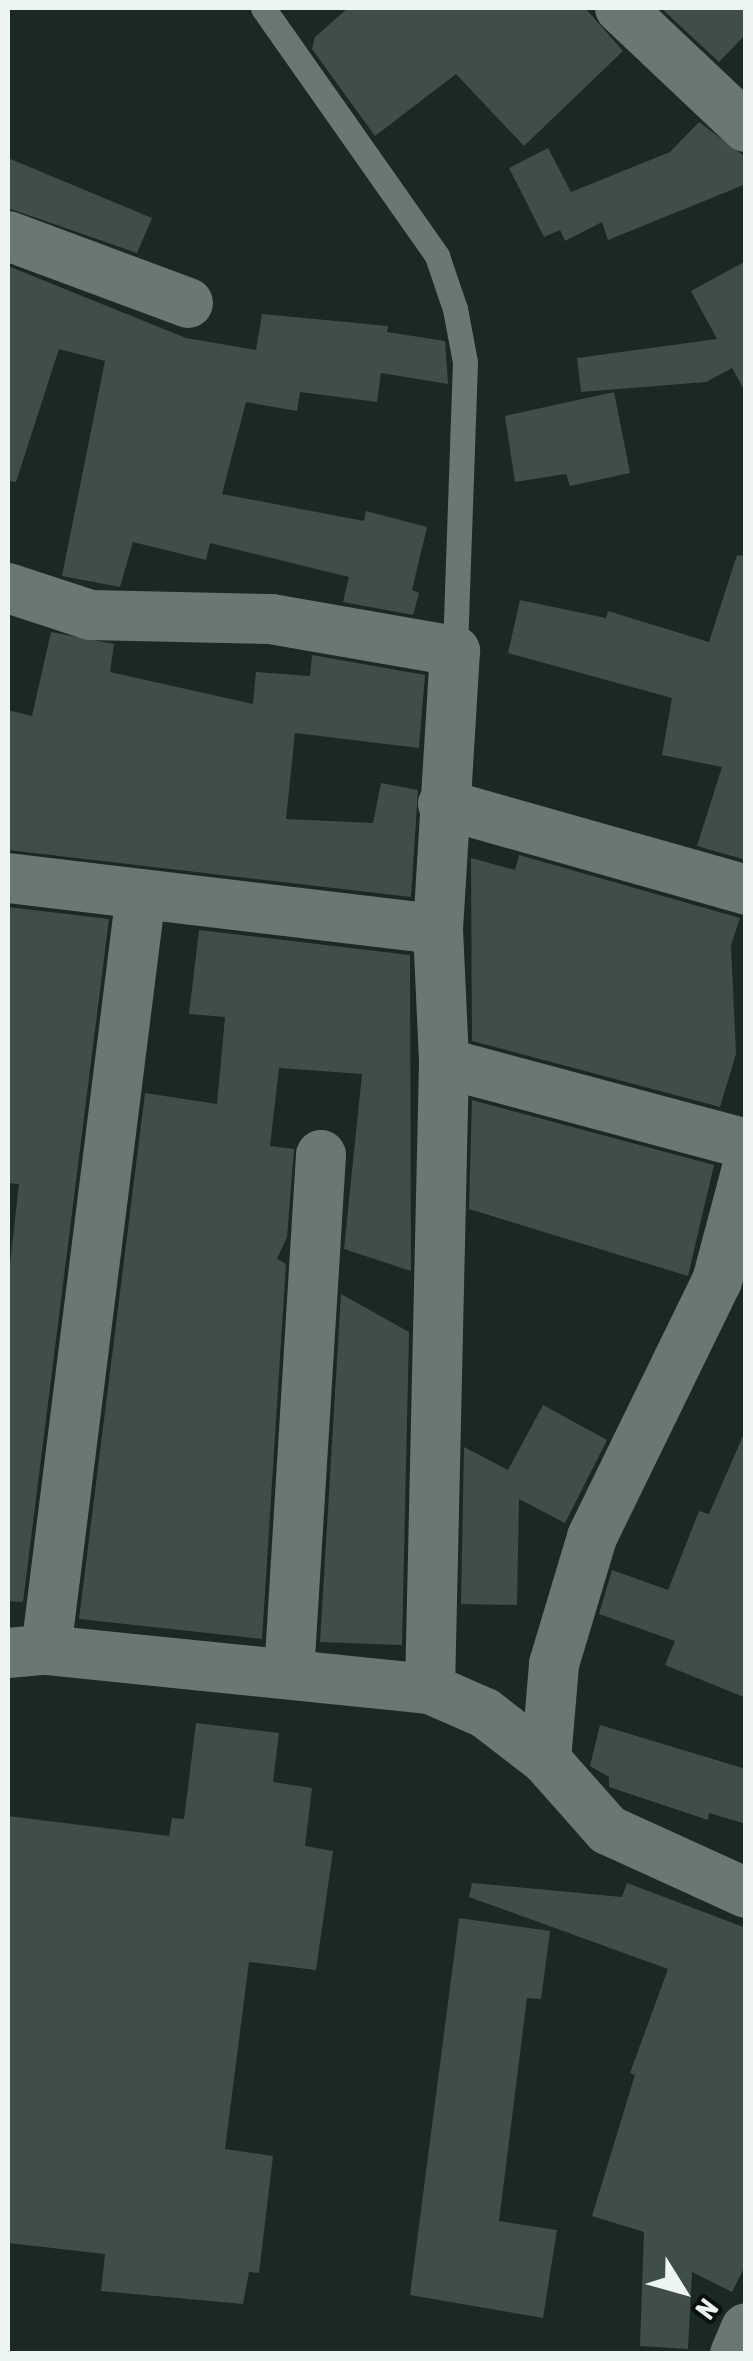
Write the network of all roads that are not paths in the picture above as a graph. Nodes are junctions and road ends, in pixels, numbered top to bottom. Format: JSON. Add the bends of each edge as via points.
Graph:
{"nodes":[{"id":1,"x":264,"y":8,"type":"edge"},
{"id":2,"x":620,"y":8,"type":"edge"},
{"id":3,"x":739,"y":102,"type":"edge"},
{"id":4,"x":8,"y":236,"type":"edge"},
{"id":5,"x":188,"y":303,"type":"dead end"},
{"id":6,"x":8,"y":588,"type":"edge"},
{"id":7,"x":454,"y":651,"type":"junction"},
{"id":8,"x":444,"y":804,"type":"junction"},
{"id":9,"x":8,"y":878,"type":"edge"},
{"id":10,"x":746,"y":890,"type":"edge"},
{"id":11,"x":141,"y":894,"type":"junction"},
{"id":12,"x":438,"y":929,"type":"junction"},
{"id":13,"x":444,"y":1063,"type":"junction"},
{"id":14,"x":746,"y":1144,"type":"edge"},
{"id":15,"x":322,"y":1155,"type":"dead end"},
{"id":16,"x":746,"y":1172,"type":"edge"},
{"id":17,"x":27,"y":1651,"type":"edge"},
{"id":18,"x":289,"y":1674,"type":"junction"},
{"id":19,"x":430,"y":1689,"type":"junction"},
{"id":20,"x":546,"y":1760,"type":"junction"},
{"id":21,"x":746,"y":1893,"type":"edge"},
{"id":22,"x":746,"y":2328,"type":"edge"},
{"id":23,"x":735,"y":2354,"type":"edge"}],
"edges":[{"from":1,"to":7,"type":"lane","via":[[437,256],[455,309],[465,362]]},
{"from":2,"to":3,"type":"street"},
{"from":4,"to":5,"type":"street"},
{"from":6,"to":7,"type":"street","via":[[90,615],[271,619]]},
{"from":7,"to":8,"type":"street"},
{"from":8,"to":10,"type":"street"},
{"from":8,"to":12,"type":"street"},
{"from":9,"to":11,"type":"street"},
{"from":11,"to":12,"type":"street"},
{"from":11,"to":17,"type":"street"},
{"from":12,"to":13,"type":"street"},
{"from":13,"to":14,"type":"street"},
{"from":13,"to":19,"type":"street"},
{"from":15,"to":18,"type":"street"},
{"from":16,"to":20,"type":"street","via":[[717,1282],[592,1537],[554,1664]]},
{"from":17,"to":18,"type":"street"},
{"from":18,"to":19,"type":"street"},
{"from":19,"to":20,"type":"street","via":[[485,1713]]},
{"from":20,"to":21,"type":"street","via":[[608,1830]]},
{"from":22,"to":23,"type":"street"}]}
